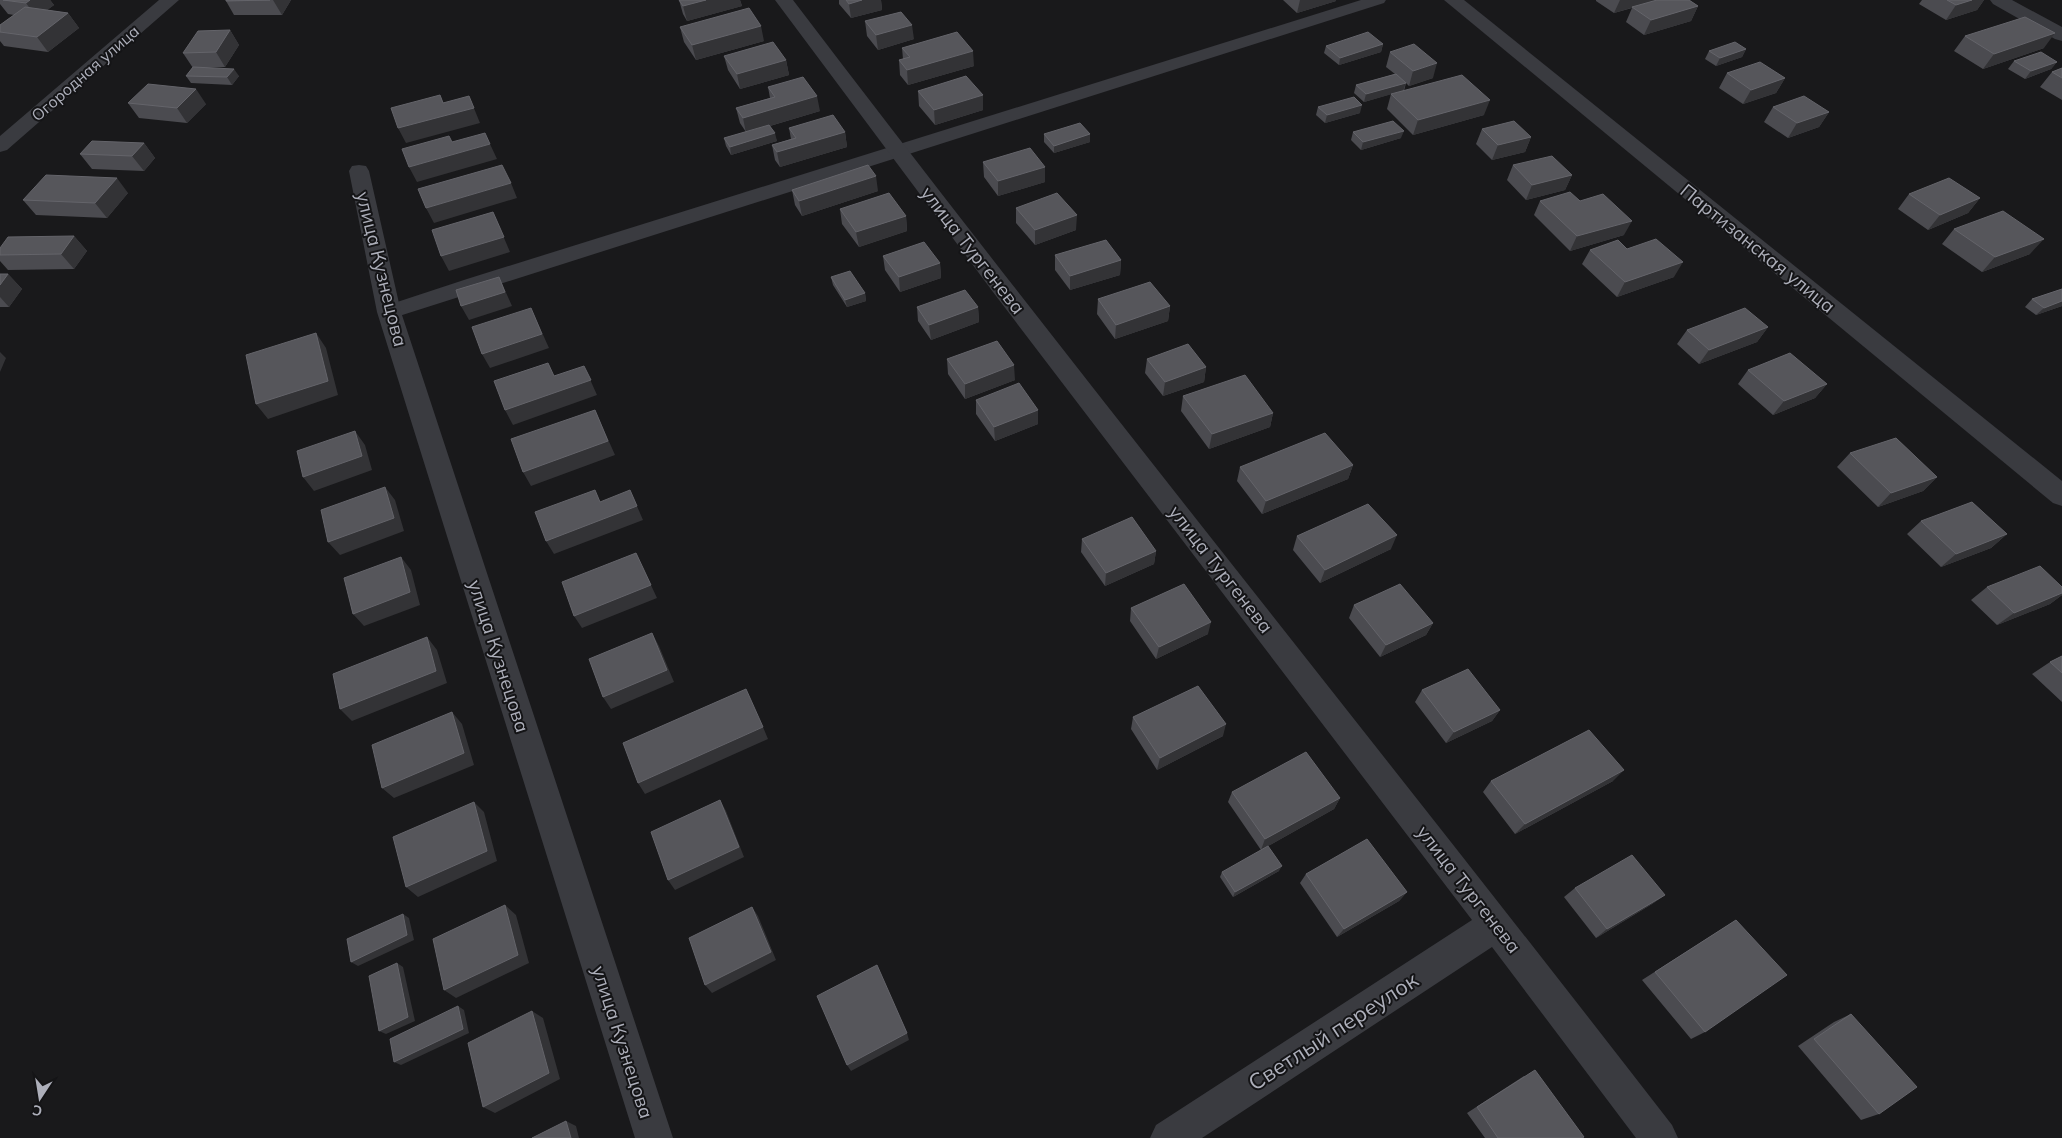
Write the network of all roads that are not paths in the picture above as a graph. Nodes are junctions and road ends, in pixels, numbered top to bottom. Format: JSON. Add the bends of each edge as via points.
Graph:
{"nodes":[{"id":1,"x":170,"y":0,"type":"edge"},
{"id":2,"x":784,"y":0,"type":"edge"},
{"id":3,"x":1378,"y":0,"type":"edge"},
{"id":4,"x":1453,"y":0,"type":"edge"},
{"id":5,"x":1999,"y":0,"type":"edge"},
{"id":6,"x":2062,"y":35,"type":"edge"},
{"id":7,"x":0,"y":146,"type":"edge"},
{"id":8,"x":897,"y":152,"type":"junction"},
{"id":9,"x":358,"y":171,"type":"dead end"},
{"id":10,"x":389,"y":312,"type":"junction"},
{"id":11,"x":2062,"y":496,"type":"edge"},
{"id":12,"x":1496,"y":924,"type":"junction"},
{"id":13,"x":654,"y":1138,"type":"edge"},
{"id":14,"x":1170,"y":1138,"type":"edge"},
{"id":15,"x":1659,"y":1138,"type":"edge"}],
"edges":[{"from":1,"to":7,"type":"street","name":"Огородная улица"},
{"from":2,"to":8,"type":"street","name":"улица Тургенева"},
{"from":3,"to":8,"type":"lane"},
{"from":4,"to":11,"type":"street","name":"Партизанская улица"},
{"from":5,"to":6,"type":"street"},
{"from":8,"to":10,"type":"lane"},
{"from":8,"to":12,"type":"street","name":"улица Тургенева"},
{"from":9,"to":10,"type":"street","name":"улица Кузнецова"},
{"from":10,"to":13,"type":"street","name":"улица Кузнецова"},
{"from":12,"to":14,"type":"street","name":"Светлый переулок"},
{"from":12,"to":15,"type":"street","name":"улица Тургенева"}]}
